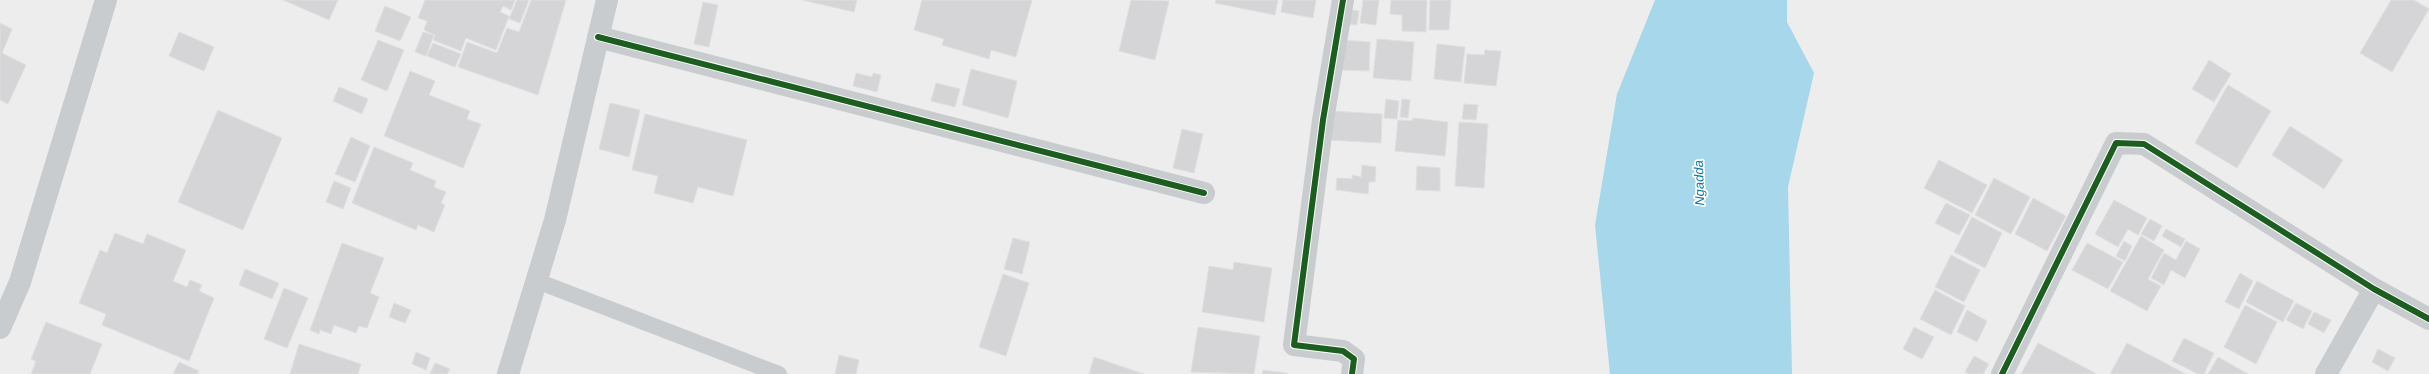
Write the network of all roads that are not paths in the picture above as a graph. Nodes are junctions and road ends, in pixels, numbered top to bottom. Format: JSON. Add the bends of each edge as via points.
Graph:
{"nodes":[{"id":1,"x":106,"y":0,"type":"edge"},
{"id":2,"x":607,"y":0,"type":"edge"},
{"id":3,"x":1343,"y":0,"type":"edge"},
{"id":4,"x":598,"y":37,"type":"junction"},
{"id":5,"x":1204,"y":192,"type":"dead end"},
{"id":6,"x":537,"y":281,"type":"junction"},
{"id":7,"x":2374,"y":289,"type":"junction"},
{"id":8,"x":2429,"y":319,"type":"edge"},
{"id":9,"x":0,"y":328,"type":"edge"},
{"id":10,"x":508,"y":374,"type":"edge"},
{"id":11,"x":779,"y":374,"type":"edge"},
{"id":12,"x":1352,"y":374,"type":"edge"},
{"id":13,"x":2002,"y":374,"type":"edge"},
{"id":14,"x":2326,"y":374,"type":"edge"}],
"edges":[{"from":1,"to":9,"type":"street","via":[[20,282]]},
{"from":2,"to":4,"type":"street"},
{"from":3,"to":12,"type":"street","via":[[1323,120],[1294,345],[1343,351],[1354,359]]},
{"from":4,"to":5,"type":"street"},
{"from":4,"to":6,"type":"street","via":[[555,220]]},
{"from":6,"to":10,"type":"street"},
{"from":6,"to":11,"type":"lane"},
{"from":7,"to":8,"type":"street"},
{"from":7,"to":13,"type":"street","via":[[2144,144],[2116,143]]},
{"from":7,"to":14,"type":"street"}]}
